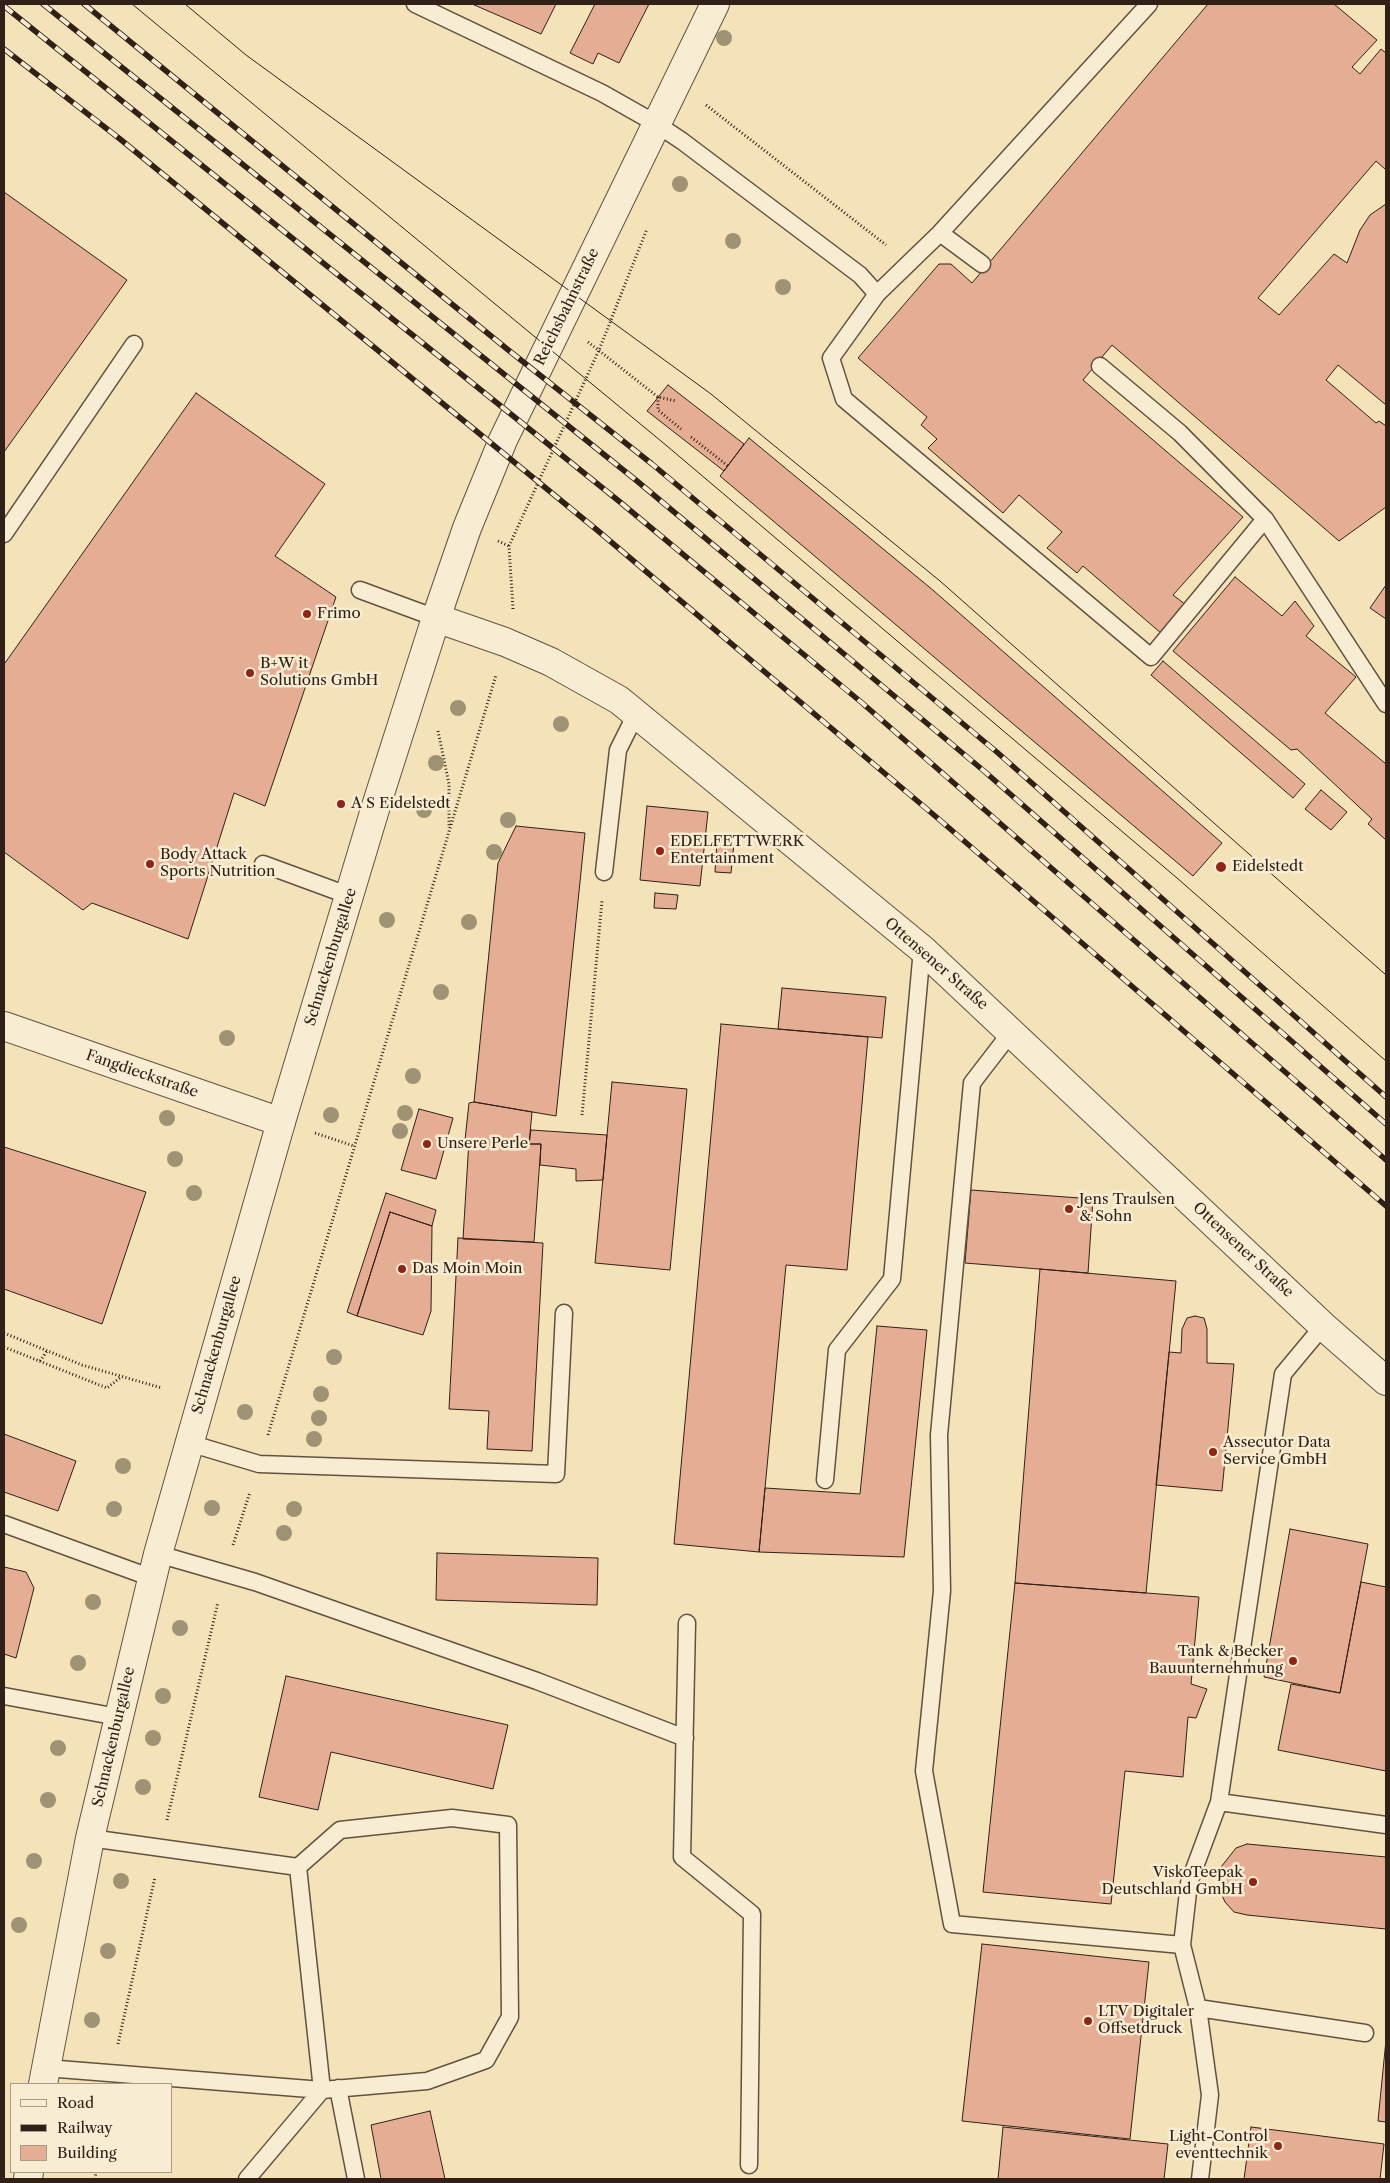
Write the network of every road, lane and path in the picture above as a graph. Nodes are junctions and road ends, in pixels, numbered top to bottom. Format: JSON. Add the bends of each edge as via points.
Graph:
{"nodes":[{"id":1,"x":415,"y":4,"type":"edge"},
{"id":2,"x":715,"y":4,"type":"edge"},
{"id":3,"x":1149,"y":4,"type":"edge"},
{"id":4,"x":655,"y":123,"type":"junction"},
{"id":5,"x":682,"y":141,"type":"junction"},
{"id":6,"x":650,"y":222,"type":"dead end"},
{"id":7,"x":940,"y":233,"type":"junction"},
{"id":8,"x":910,"y":262,"type":"junction"},
{"id":9,"x":982,"y":264,"type":"dead end"},
{"id":10,"x":878,"y":294,"type":"junction"},
{"id":11,"x":561,"y":321,"type":"junction"},
{"id":12,"x":134,"y":344,"type":"dead end"},
{"id":13,"x":599,"y":350,"type":"junction"},
{"id":14,"x":1100,"y":366,"type":"dead end"},
{"id":15,"x":658,"y":398,"type":"junction"},
{"id":16,"x":676,"y":401,"type":"dead end"},
{"id":17,"x":681,"y":429,"type":"dead end"},
{"id":18,"x":690,"y":437,"type":"dead end"},
{"id":19,"x":728,"y":466,"type":"dead end"},
{"id":20,"x":1266,"y":518,"type":"junction"},
{"id":21,"x":4,"y":534,"type":"edge"},
{"id":22,"x":360,"y":590,"type":"dead end"},
{"id":23,"x":514,"y":607,"type":"dead end"},
{"id":24,"x":436,"y":618,"type":"junction"},
{"id":25,"x":498,"y":667,"type":"dead end"},
{"id":26,"x":1386,"y":704,"type":"edge"},
{"id":27,"x":636,"y":714,"type":"junction"},
{"id":28,"x":448,"y":834,"type":"dead end"},
{"id":29,"x":263,"y":864,"type":"dead end"},
{"id":30,"x":604,"y":872,"type":"joint"},
{"id":31,"x":350,"y":896,"type":"junction"},
{"id":32,"x":922,"y":949,"type":"junction"},
{"id":33,"x":4,"y":1026,"type":"edge"},
{"id":34,"x":1012,"y":1031,"type":"junction"},
{"id":35,"x":582,"y":1114,"type":"dead end"},
{"id":36,"x":280,"y":1122,"type":"junction"},
{"id":37,"x":310,"y":1131,"type":"dead end"},
{"id":38,"x":354,"y":1146,"type":"dead end"},
{"id":39,"x":564,"y":1313,"type":"dead end"},
{"id":40,"x":1323,"y":1326,"type":"junction"},
{"id":41,"x":4,"y":1333,"type":"edge"},
{"id":42,"x":4,"y":1347,"type":"edge"},
{"id":43,"x":47,"y":1351,"type":"junction"},
{"id":44,"x":40,"y":1361,"type":"junction"},
{"id":45,"x":122,"y":1376,"type":"junction"},
{"id":46,"x":1386,"y":1381,"type":"edge"},
{"id":47,"x":162,"y":1388,"type":"dead end"},
{"id":48,"x":189,"y":1443,"type":"junction"},
{"id":49,"x":825,"y":1480,"type":"dead end"},
{"id":50,"x":4,"y":1524,"type":"edge"},
{"id":51,"x":155,"y":1566,"type":"junction"},
{"id":52,"x":687,"y":1623,"type":"dead end"},
{"id":53,"x":4,"y":1696,"type":"edge"},
{"id":54,"x":118,"y":1717,"type":"junction"},
{"id":55,"x":685,"y":1738,"type":"junction"},
{"id":56,"x":1219,"y":1802,"type":"junction"},
{"id":57,"x":1386,"y":1825,"type":"edge"},
{"id":58,"x":90,"y":1838,"type":"junction"},
{"id":59,"x":298,"y":1867,"type":"junction"},
{"id":60,"x":1182,"y":1945,"type":"junction"},
{"id":61,"x":1198,"y":2008,"type":"junction"},
{"id":62,"x":1365,"y":2033,"type":"dead end"},
{"id":63,"x":45,"y":2076,"type":"edge"},
{"id":64,"x":330,"y":2089,"type":"junction"},
{"id":65,"x":749,"y":2165,"type":"dead end"},
{"id":66,"x":247,"y":2179,"type":"edge"},
{"id":67,"x":356,"y":2179,"type":"edge"},
{"id":68,"x":1200,"y":2179,"type":"edge"}],
"edges":[{"from":1,"to":4,"type":"lane","via":[[602,93]]},
{"from":2,"to":4,"type":"street","name":"Reichsbahnstraße"},
{"from":3,"to":7,"type":"lane"},
{"from":4,"to":5,"type":"lane"},
{"from":4,"to":11,"type":"street","name":"Reichsbahnstraße"},
{"from":5,"to":8,"type":"path","via":[[705,104]]},
{"from":5,"to":10,"type":"lane","via":[[860,275]]},
{"from":6,"to":13,"type":"path"},
{"from":7,"to":8,"type":"lane"},
{"from":7,"to":9,"type":"lane"},
{"from":8,"to":10,"type":"lane"},
{"from":10,"to":20,"type":"lane","via":[[831,358],[844,400],[1151,657]]},
{"from":11,"to":13,"type":"path"},
{"from":11,"to":24,"type":"street","name":"Reichsbahnstraße","via":[[503,440],[467,528]]},
{"from":12,"to":21,"type":"lane"},
{"from":13,"to":15,"type":"path"},
{"from":13,"to":23,"type":"path","via":[[509,546]]},
{"from":14,"to":20,"type":"lane","via":[[1180,433]]},
{"from":15,"to":16,"type":"path"},
{"from":15,"to":17,"type":"path","via":[[658,410]]},
{"from":18,"to":19,"type":"path"},
{"from":20,"to":26,"type":"lane"},
{"from":22,"to":24,"type":"lane"},
{"from":24,"to":27,"type":"street","name":"Ottensener Straße","via":[[551,662],[618,700]]},
{"from":24,"to":31,"type":"street","name":"Schnackenburgallee"},
{"from":25,"to":28,"type":"path"},
{"from":27,"to":30,"type":"lane","via":[[618,750]]},
{"from":27,"to":32,"type":"street","name":"Ottensener Straße"},
{"from":29,"to":31,"type":"lane"},
{"from":30,"to":35,"type":"path"},
{"from":31,"to":36,"type":"street","name":"Schnackenburgallee"},
{"from":32,"to":34,"type":"street","name":"Ottensener Straße"},
{"from":32,"to":49,"type":"lane","via":[[892,1278],[836,1350]]},
{"from":33,"to":36,"type":"street","name":"Fangdieckstraße"},
{"from":34,"to":40,"type":"street","name":"Ottensener Straße"},
{"from":34,"to":60,"type":"lane","via":[[972,1083],[939,1435],[942,1591],[924,1771],[952,1924]]},
{"from":36,"to":48,"type":"street","name":"Schnackenburgallee"},
{"from":37,"to":38,"type":"path"},
{"from":39,"to":48,"type":"lane","via":[[556,1474],[259,1464]]},
{"from":40,"to":46,"type":"street","name":"Ottensener Straße"},
{"from":40,"to":56,"type":"lane","via":[[1283,1374]]},
{"from":41,"to":43,"type":"path"},
{"from":42,"to":44,"type":"path"},
{"from":43,"to":44,"type":"path"},
{"from":43,"to":45,"type":"path"},
{"from":44,"to":45,"type":"path","via":[[107,1388]]},
{"from":45,"to":47,"type":"path"},
{"from":48,"to":51,"type":"street","name":"Schnackenburgallee"},
{"from":50,"to":51,"type":"lane"},
{"from":51,"to":54,"type":"street","name":"Schnackenburgallee"},
{"from":51,"to":55,"type":"lane","via":[[255,1582],[537,1681]]},
{"from":52,"to":55,"type":"lane"},
{"from":53,"to":54,"type":"lane"},
{"from":54,"to":58,"type":"street","name":"Schnackenburgallee"},
{"from":55,"to":65,"type":"lane","via":[[682,1857],[752,1914]]},
{"from":56,"to":57,"type":"lane"},
{"from":56,"to":60,"type":"lane","via":[[1189,1883]]},
{"from":58,"to":59,"type":"lane"},
{"from":58,"to":63,"type":"street","name":"Schnackenburgallee"},
{"from":59,"to":64,"type":"lane"},
{"from":59,"to":64,"type":"lane","via":[[340,1830],[452,1818],[508,1825],[510,2018],[486,2060],[426,2081]]},
{"from":60,"to":61,"type":"lane"},
{"from":61,"to":62,"type":"lane"},
{"from":61,"to":68,"type":"lane","via":[[1210,2095]]},
{"from":63,"to":64,"type":"lane"},
{"from":64,"to":66,"type":"lane"},
{"from":64,"to":67,"type":"lane"}]}
